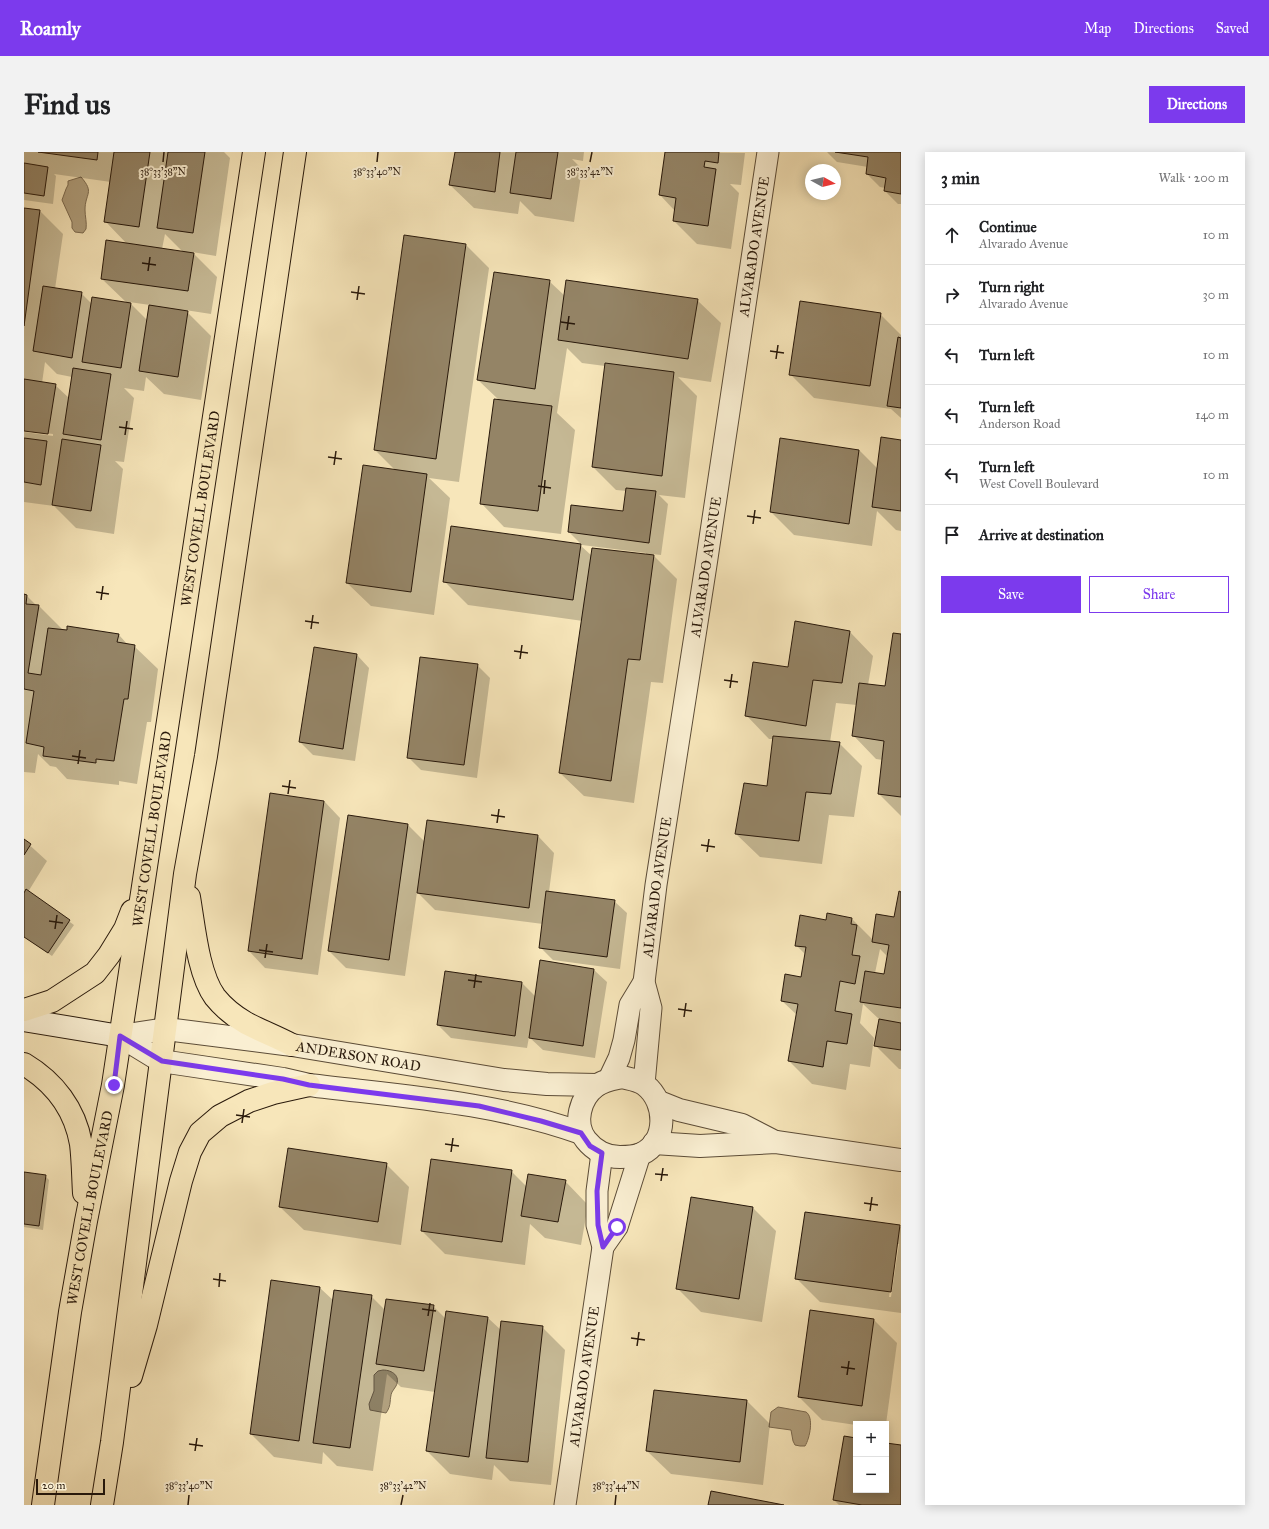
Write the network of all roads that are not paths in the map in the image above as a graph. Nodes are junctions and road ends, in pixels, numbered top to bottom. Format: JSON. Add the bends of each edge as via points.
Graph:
{"nodes":[{"id":1,"x":254,"y":152,"type":"edge"},
{"id":2,"x":294,"y":152,"type":"edge"},
{"id":3,"x":768,"y":152,"type":"edge"},
{"id":4,"x":185,"y":874,"type":"junction"},
{"id":5,"x":144,"y":884,"type":"junction"},
{"id":6,"x":644,"y":982,"type":"junction"},
{"id":7,"x":24,"y":1010,"type":"edge"},
{"id":8,"x":24,"y":1020,"type":"edge"},
{"id":9,"x":166,"y":1028,"type":"junction"},
{"id":10,"x":120,"y":1036,"type":"junction"},
{"id":11,"x":292,"y":1045,"type":"junction"},
{"id":12,"x":162,"y":1061,"type":"junction"},
{"id":13,"x":24,"y":1064,"type":"edge"},
{"id":14,"x":603,"y":1082,"type":"junction"},
{"id":15,"x":644,"y":1084,"type":"junction"},
{"id":16,"x":309,"y":1085,"type":"junction"},
{"id":17,"x":659,"y":1102,"type":"junction"},
{"id":18,"x":581,"y":1133,"type":"junction"},
{"id":19,"x":776,"y":1142,"type":"junction"},
{"id":20,"x":647,"y":1149,"type":"junction"},
{"id":21,"x":602,"y":1153,"type":"junction"},
{"id":22,"x":901,"y":1160,"type":"edge"},
{"id":23,"x":86,"y":1220,"type":"junction"},
{"id":24,"x":603,"y":1247,"type":"junction"},
{"id":25,"x":112,"y":1442,"type":"junction"},
{"id":26,"x":42,"y":1505,"type":"edge"},
{"id":27,"x":102,"y":1505,"type":"edge"},
{"id":28,"x":565,"y":1505,"type":"edge"}],
"edges":[{"from":1,"to":5,"type":"main road","name":"WEST COVELL BOULEVARD"},
{"from":2,"to":4,"type":"main road","via":[[206,756]]},
{"from":3,"to":6,"type":"street","name":"ALVARADO AVENUE","via":[[656,885]]},
{"from":4,"to":9,"type":"main road"},
{"from":4,"to":11,"type":"main road","via":[[196,941],[204,972],[214,996],[230,1013]]},
{"from":5,"to":7,"type":"main road","via":[[125,929],[95,973],[52,1001]]},
{"from":5,"to":10,"type":"main road","name":"WEST COVELL BOULEVARD"},
{"from":6,"to":14,"type":"street","name":"ALVARADO AVENUE","via":[[630,1005],[619,1058]]},
{"from":6,"to":15,"type":"street","name":"ALVARADO AVENUE","via":[[651,1008]]},
{"from":8,"to":10,"type":"street","name":"ANDERSON ROAD"},
{"from":9,"to":10,"type":"street","name":"ANDERSON ROAD"},
{"from":9,"to":11,"type":"street","name":"ANDERSON ROAD"},
{"from":9,"to":12,"type":"main road"},
{"from":10,"to":12,"type":"street","name":"ANDERSON ROAD"},
{"from":10,"to":23,"type":"main road","name":"WEST COVELL BOULEVARD","via":[[114,1085]]},
{"from":11,"to":14,"type":"street","name":"ANDERSON ROAD","via":[[504,1080],[561,1084]]},
{"from":12,"to":16,"type":"street","name":"ANDERSON ROAD"},
{"from":12,"to":25,"type":"main road"},
{"from":13,"to":23,"type":"main road","via":[[51,1083],[74,1121],[81,1144]]},
{"from":14,"to":15,"type":"street","via":[[622,1077]]},
{"from":14,"to":18,"type":"street","via":[[587,1094],[581,1106]]},
{"from":15,"to":17,"type":"street"},
{"from":16,"to":18,"type":"street","name":"ANDERSON ROAD","via":[[479,1106]]},
{"from":16,"to":25,"type":"main road","via":[[249,1101],[220,1116],[200,1133],[190,1152],[181,1181],[146,1325]]},
{"from":17,"to":19,"type":"street","via":[[679,1110],[742,1125]]},
{"from":17,"to":20,"type":"street","via":[[662,1121],[660,1134]]},
{"from":18,"to":21,"type":"street","via":[[590,1146]]},
{"from":19,"to":20,"type":"street"},
{"from":19,"to":22,"type":"street"},
{"from":20,"to":21,"type":"street","via":[[627,1157],[614,1157]]},
{"from":20,"to":24,"type":"street","name":"ALVARADO AVENUE","via":[[617,1227]]},
{"from":21,"to":24,"type":"street","name":"ALVARADO AVENUE","via":[[597,1191],[597,1218]]},
{"from":23,"to":26,"type":"main road","name":"WEST COVELL BOULEVARD"},
{"from":24,"to":28,"type":"street","name":"ALVARADO AVENUE"},
{"from":25,"to":27,"type":"main road"}]}
